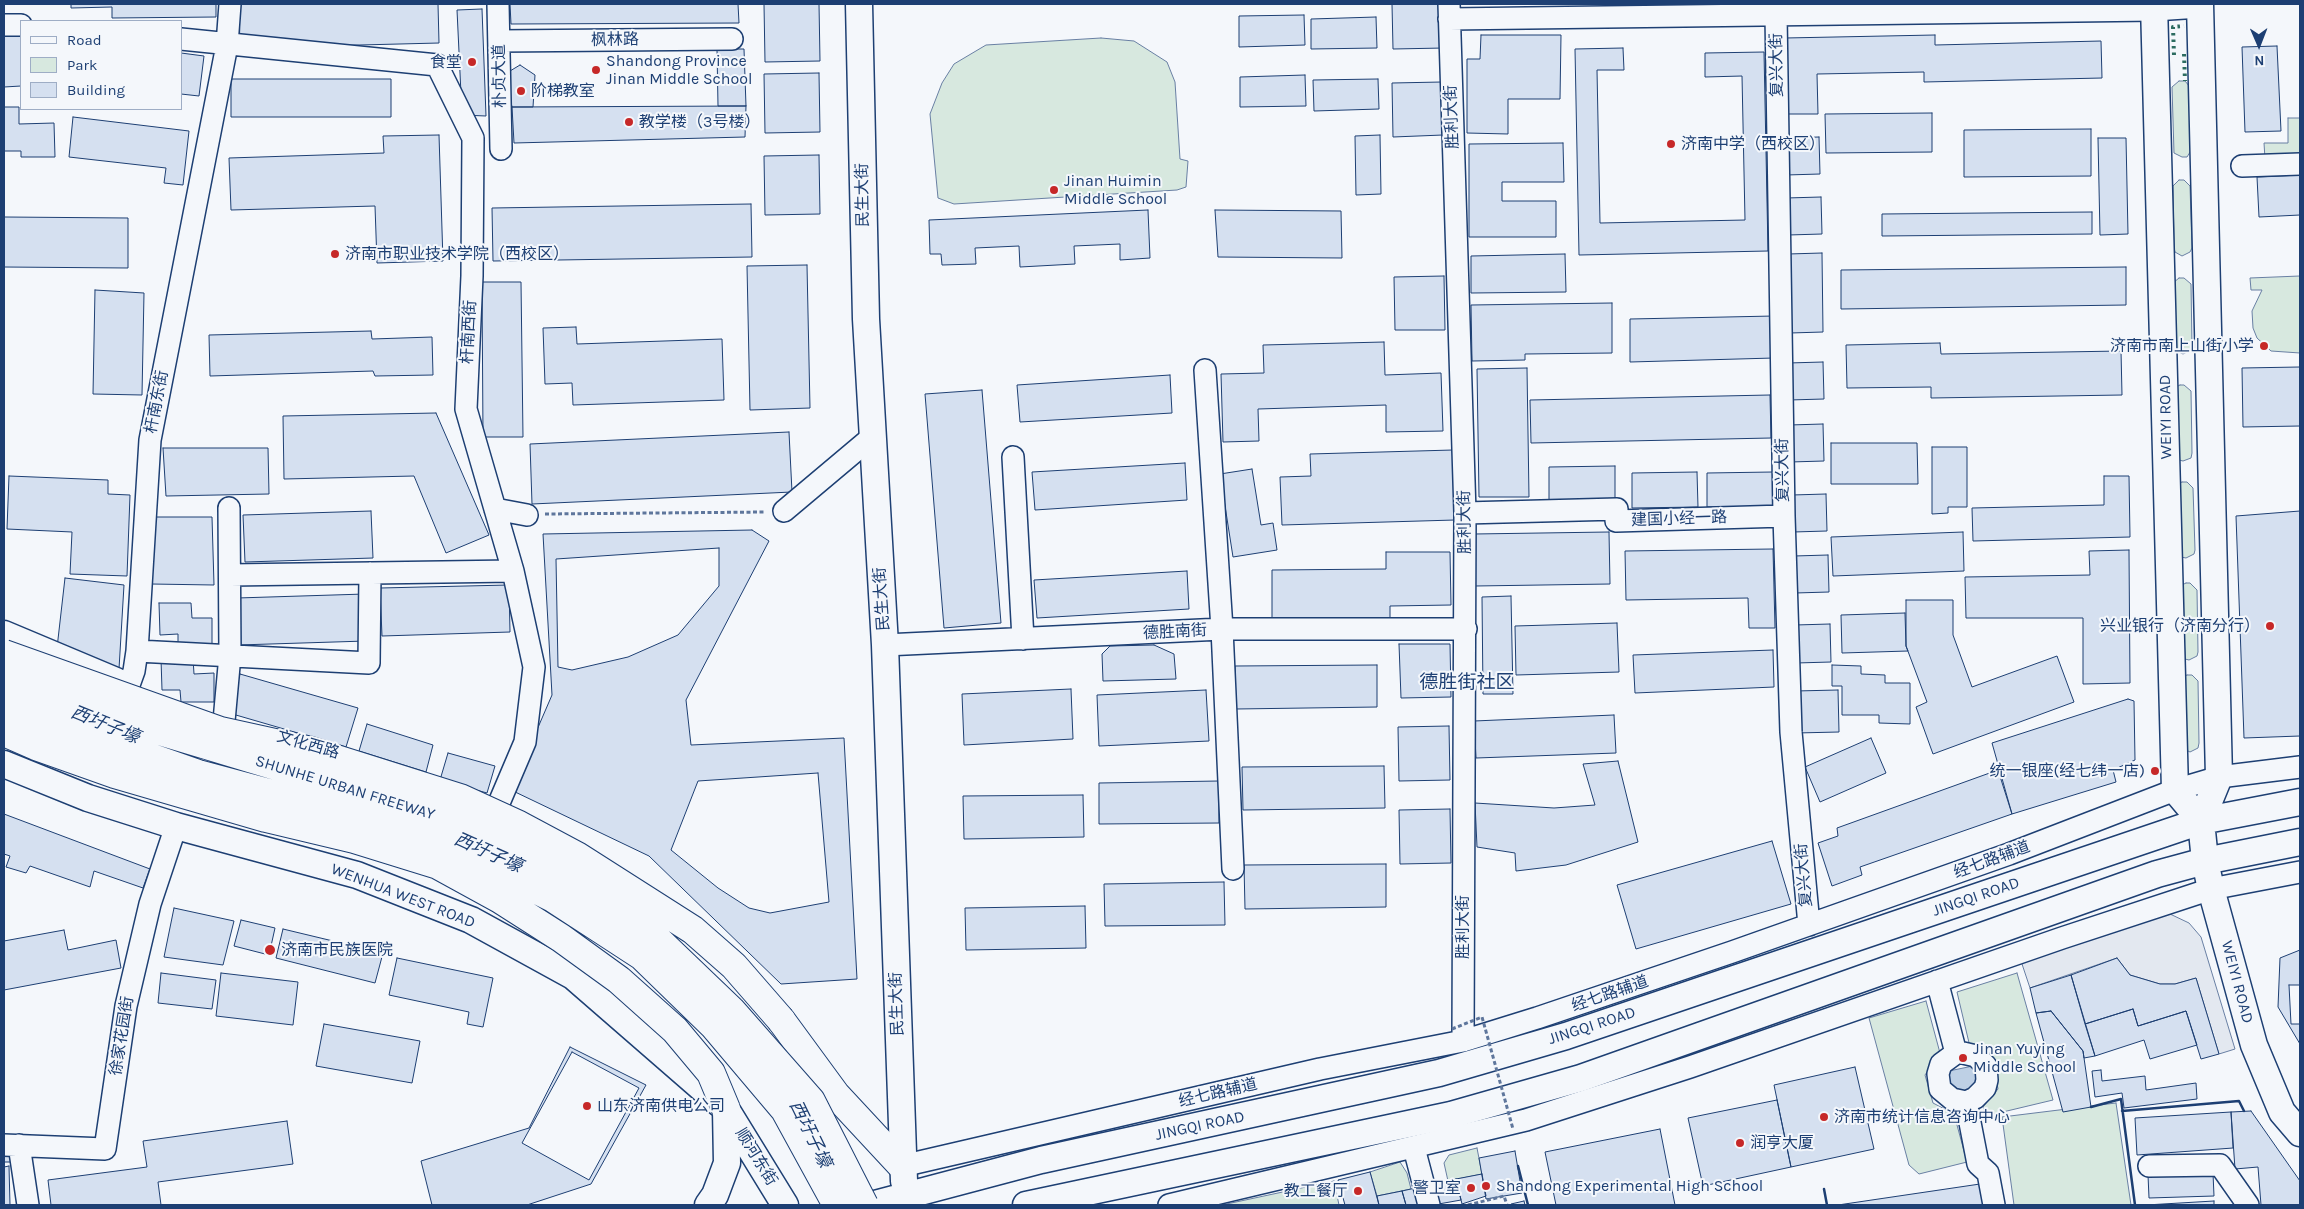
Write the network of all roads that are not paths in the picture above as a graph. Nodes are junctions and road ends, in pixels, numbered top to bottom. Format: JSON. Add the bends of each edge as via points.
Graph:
{"nodes":[{"id":1,"x":230,"y":4,"type":"edge"},
{"id":2,"x":498,"y":4,"type":"edge"},
{"id":3,"x":859,"y":4,"type":"edge"},
{"id":4,"x":2200,"y":6,"type":"edge"},
{"id":5,"x":2154,"y":7,"type":"edge"},
{"id":6,"x":1964,"y":8,"type":"edge"},
{"id":7,"x":1449,"y":11,"type":"edge"},
{"id":8,"x":1779,"y":11,"type":"edge"},
{"id":9,"x":4,"y":25,"type":"edge"},
{"id":10,"x":20,"y":25,"type":"edge"},
{"id":11,"x":182,"y":39,"type":"edge"},
{"id":12,"x":732,"y":39,"type":"dead end"},
{"id":13,"x":499,"y":41,"type":"junction"},
{"id":14,"x":228,"y":45,"type":"junction"},
{"id":15,"x":501,"y":149,"type":"dead end"},
{"id":16,"x":2300,"y":164,"type":"edge"},
{"id":17,"x":2242,"y":166,"type":"dead end"},
{"id":18,"x":1205,"y":370,"type":"dead end"},
{"id":19,"x":872,"y":437,"type":"junction"},
{"id":20,"x":1013,"y":457,"type":"dead end"},
{"id":21,"x":230,"y":508,"type":"dead end"},
{"id":22,"x":495,"y":509,"type":"junction"},
{"id":23,"x":784,"y":512,"type":"road end"},
{"id":24,"x":1466,"y":513,"type":"junction"},
{"id":25,"x":527,"y":515,"type":"road end"},
{"id":26,"x":1784,"y":516,"type":"junction"},
{"id":27,"x":513,"y":571,"type":"junction"},
{"id":28,"x":370,"y":573,"type":"junction"},
{"id":29,"x":230,"y":575,"type":"junction"},
{"id":30,"x":1222,"y":629,"type":"junction"},
{"id":31,"x":1466,"y":629,"type":"junction"},
{"id":32,"x":4,"y":634,"type":"edge"},
{"id":33,"x":1023,"y":638,"type":"junction"},
{"id":34,"x":885,"y":645,"type":"junction"},
{"id":35,"x":137,"y":650,"type":"junction"},
{"id":36,"x":4,"y":654,"type":"edge"},
{"id":37,"x":230,"y":655,"type":"junction"},
{"id":38,"x":4,"y":675,"type":"edge"},
{"id":39,"x":128,"y":687,"type":"junction"},
{"id":40,"x":4,"y":703,"type":"edge"},
{"id":41,"x":224,"y":721,"type":"junction"},
{"id":42,"x":4,"y":732,"type":"edge"},
{"id":43,"x":4,"y":764,"type":"edge"},
{"id":44,"x":2300,"y":767,"type":"edge"},
{"id":45,"x":2220,"y":777,"type":"junction"},
{"id":46,"x":2175,"y":790,"type":"junction"},
{"id":47,"x":88,"y":798,"type":"junction"},
{"id":48,"x":2300,"y":802,"type":"edge"},
{"id":49,"x":498,"y":803,"type":"junction"},
{"id":50,"x":2201,"y":821,"type":"junction"},
{"id":51,"x":176,"y":826,"type":"junction"},
{"id":52,"x":2300,"y":842,"type":"edge"},
{"id":53,"x":610,"y":861,"type":"dead end"},
{"id":54,"x":2205,"y":861,"type":"junction"},
{"id":55,"x":1234,"y":869,"type":"dead end"},
{"id":56,"x":2300,"y":872,"type":"edge"},
{"id":57,"x":2211,"y":889,"type":"junction"},
{"id":58,"x":1809,"y":925,"type":"junction"},
{"id":59,"x":1937,"y":981,"type":"junction"},
{"id":60,"x":1457,"y":1035,"type":"junction"},
{"id":61,"x":1956,"y":1054,"type":"junction"},
{"id":62,"x":1966,"y":1102,"type":"junction"},
{"id":63,"x":726,"y":1109,"type":"junction"},
{"id":64,"x":2300,"y":1133,"type":"edge"},
{"id":65,"x":11,"y":1145,"type":"edge"},
{"id":66,"x":1414,"y":1148,"type":"junction"},
{"id":67,"x":902,"y":1166,"type":"junction"},
{"id":68,"x":2149,"y":1166,"type":"dead end"},
{"id":69,"x":887,"y":1202,"type":"edge"},
{"id":70,"x":28,"y":1205,"type":"edge"},
{"id":71,"x":708,"y":1205,"type":"edge"},
{"id":72,"x":785,"y":1205,"type":"edge"},
{"id":73,"x":837,"y":1205,"type":"edge"},
{"id":74,"x":1026,"y":1205,"type":"edge"},
{"id":75,"x":1169,"y":1205,"type":"edge"},
{"id":76,"x":1429,"y":1205,"type":"edge"},
{"id":77,"x":1994,"y":1205,"type":"edge"},
{"id":78,"x":2248,"y":1205,"type":"edge"}],
"edges":[{"from":1,"to":14,"type":"street","name":"杆南东街"},
{"from":2,"to":13,"type":"street","name":"朴贞大道"},
{"from":3,"to":19,"type":"main road","name":"民生大街"},
{"from":4,"to":5,"type":"street"},
{"from":4,"to":45,"type":"main road","name":"WEIYI ROAD"},
{"from":5,"to":6,"type":"street"},
{"from":5,"to":46,"type":"main road","name":"WEIYI ROAD"},
{"from":6,"to":8,"type":"street"},
{"from":7,"to":8,"type":"street"},
{"from":7,"to":24,"type":"street","name":"胜利大街"},
{"from":8,"to":26,"type":"street","name":"复兴大街"},
{"from":9,"to":10,"type":"street"},
{"from":11,"to":14,"type":"street"},
{"from":12,"to":13,"type":"street","name":"枫林路"},
{"from":13,"to":15,"type":"street","name":"朴贞大道"},
{"from":14,"to":22,"type":"street","name":"杆南西街","via":[[438,65],[472,138],[472,276],[466,409]]},
{"from":14,"to":35,"type":"street","name":"杆南东街","via":[[150,440]]},
{"from":16,"to":17,"type":"street"},
{"from":18,"to":30,"type":"street"},
{"from":19,"to":23,"type":"street"},
{"from":19,"to":34,"type":"main road","name":"民生大街"},
{"from":20,"to":33,"type":"street"},
{"from":21,"to":29,"type":"street"},
{"from":22,"to":25,"type":"street"},
{"from":22,"to":27,"type":"street","name":"杆南西街"},
{"from":24,"to":26,"type":"street","name":"建国小经一路","via":[[1616,509],[1616,521]]},
{"from":24,"to":31,"type":"street","name":"胜利大街"},
{"from":26,"to":58,"type":"street","name":"复兴大街","via":[[1791,732]]},
{"from":27,"to":28,"type":"street"},
{"from":27,"to":49,"type":"street","name":"杆南西街","via":[[534,667],[526,742]]},
{"from":28,"to":29,"type":"street"},
{"from":28,"to":37,"type":"street","via":[[369,663]]},
{"from":29,"to":37,"type":"street"},
{"from":30,"to":31,"type":"street","name":"德胜南街"},
{"from":30,"to":33,"type":"street","name":"德胜南街"},
{"from":30,"to":55,"type":"street"},
{"from":31,"to":60,"type":"street","name":"胜利大街"},
{"from":32,"to":39,"type":"main road","name":"文化西路"},
{"from":33,"to":34,"type":"street","name":"德胜南街"},
{"from":34,"to":67,"type":"main road","name":"民生大街"},
{"from":35,"to":37,"type":"street"},
{"from":35,"to":39,"type":"street","name":"杆南东街"},
{"from":36,"to":67,"type":"highway","bridge":true,"via":[[220,731],[311,750],[460,798],[577,856],[693,930],[734,966],[781,1020],[836,1095]]},
{"from":37,"to":41,"type":"street"},
{"from":38,"to":69,"type":"highway","name":"SHUNHE URBAN FREEWAY","bridge":true,"via":[[57,700],[424,811],[493,837],[573,878],[660,942],[743,1024],[811,1101]]},
{"from":39,"to":41,"type":"street","name":"文化西路"},
{"from":39,"to":47,"type":"street","name":"杆南东街"},
{"from":40,"to":73,"type":"highway","name":"SHUNHE URBAN FREEWAY","bridge":true,"via":[[198,774],[395,827],[481,862],[553,898],[642,956],[714,1026],[785,1110]]},
{"from":41,"to":49,"type":"street","name":"文化西路"},
{"from":42,"to":63,"type":"highway","bridge":true,"via":[[115,774],[266,818],[354,839],[438,866],[500,898],[619,980],[675,1030],[711,1073]]},
{"from":43,"to":47,"type":"main road","name":"WENHUA WEST ROAD"},
{"from":44,"to":45,"type":"street","name":"经七路辅道"},
{"from":45,"to":46,"type":"street","name":"经七路辅道"},
{"from":45,"to":50,"type":"main road","name":"WEIYI ROAD"},
{"from":46,"to":50,"type":"main road"},
{"from":46,"to":58,"type":"street","name":"经七路辅道","via":[[2009,854]]},
{"from":47,"to":51,"type":"main road","name":"WENHUA WEST ROAD"},
{"from":48,"to":50,"type":"main road","name":"JINGQI ROAD"},
{"from":49,"to":53,"type":"street","name":"文化西路"},
{"from":50,"to":54,"type":"main road","name":"WEIYI ROAD"},
{"from":50,"to":69,"type":"main road","name":"JINGQI ROAD","via":[[1566,1036],[1439,1072],[1041,1160]]},
{"from":51,"to":63,"type":"main road","name":"WENHUA WEST ROAD","via":[[357,875],[471,920],[574,976]]},
{"from":51,"to":65,"type":"street","name":"徐家花园街","via":[[150,904],[126,1006],[105,1149]]},
{"from":52,"to":54,"type":"main road"},
{"from":54,"to":57,"type":"main road","name":"WEIYI ROAD"},
{"from":54,"to":74,"type":"main road","via":[[2157,874],[1581,1078],[1452,1115]]},
{"from":56,"to":57,"type":"street"},
{"from":57,"to":59,"type":"street"},
{"from":57,"to":64,"type":"main road","name":"WEIYI ROAD","via":[[2254,1045],[2282,1112]]},
{"from":58,"to":60,"type":"street","name":"经七路辅道","via":[[1537,1018]]},
{"from":59,"to":61,"type":"street"},
{"from":59,"to":66,"type":"street","via":[[1535,1117]]},
{"from":60,"to":67,"type":"street","name":"经七路辅道"},
{"from":61,"to":62,"type":"street","via":[[1941,1064],[1938,1074],[1940,1089],[1952,1099]]},
{"from":61,"to":62,"type":"street","via":[[1976,1056],[1986,1066],[1985,1088],[1976,1098]]},
{"from":62,"to":77,"type":"street","via":[[1978,1164],[1988,1173]]},
{"from":63,"to":71,"type":"main road","via":[[727,1163]]},
{"from":63,"to":72,"type":"main road","name":"顺河东街"},
{"from":65,"to":70,"type":"street"},
{"from":66,"to":75,"type":"street"},
{"from":66,"to":76,"type":"street"},
{"from":67,"to":69,"type":"main road","name":"民生大街"},
{"from":68,"to":78,"type":"street","via":[[2220,1165]]}]}
